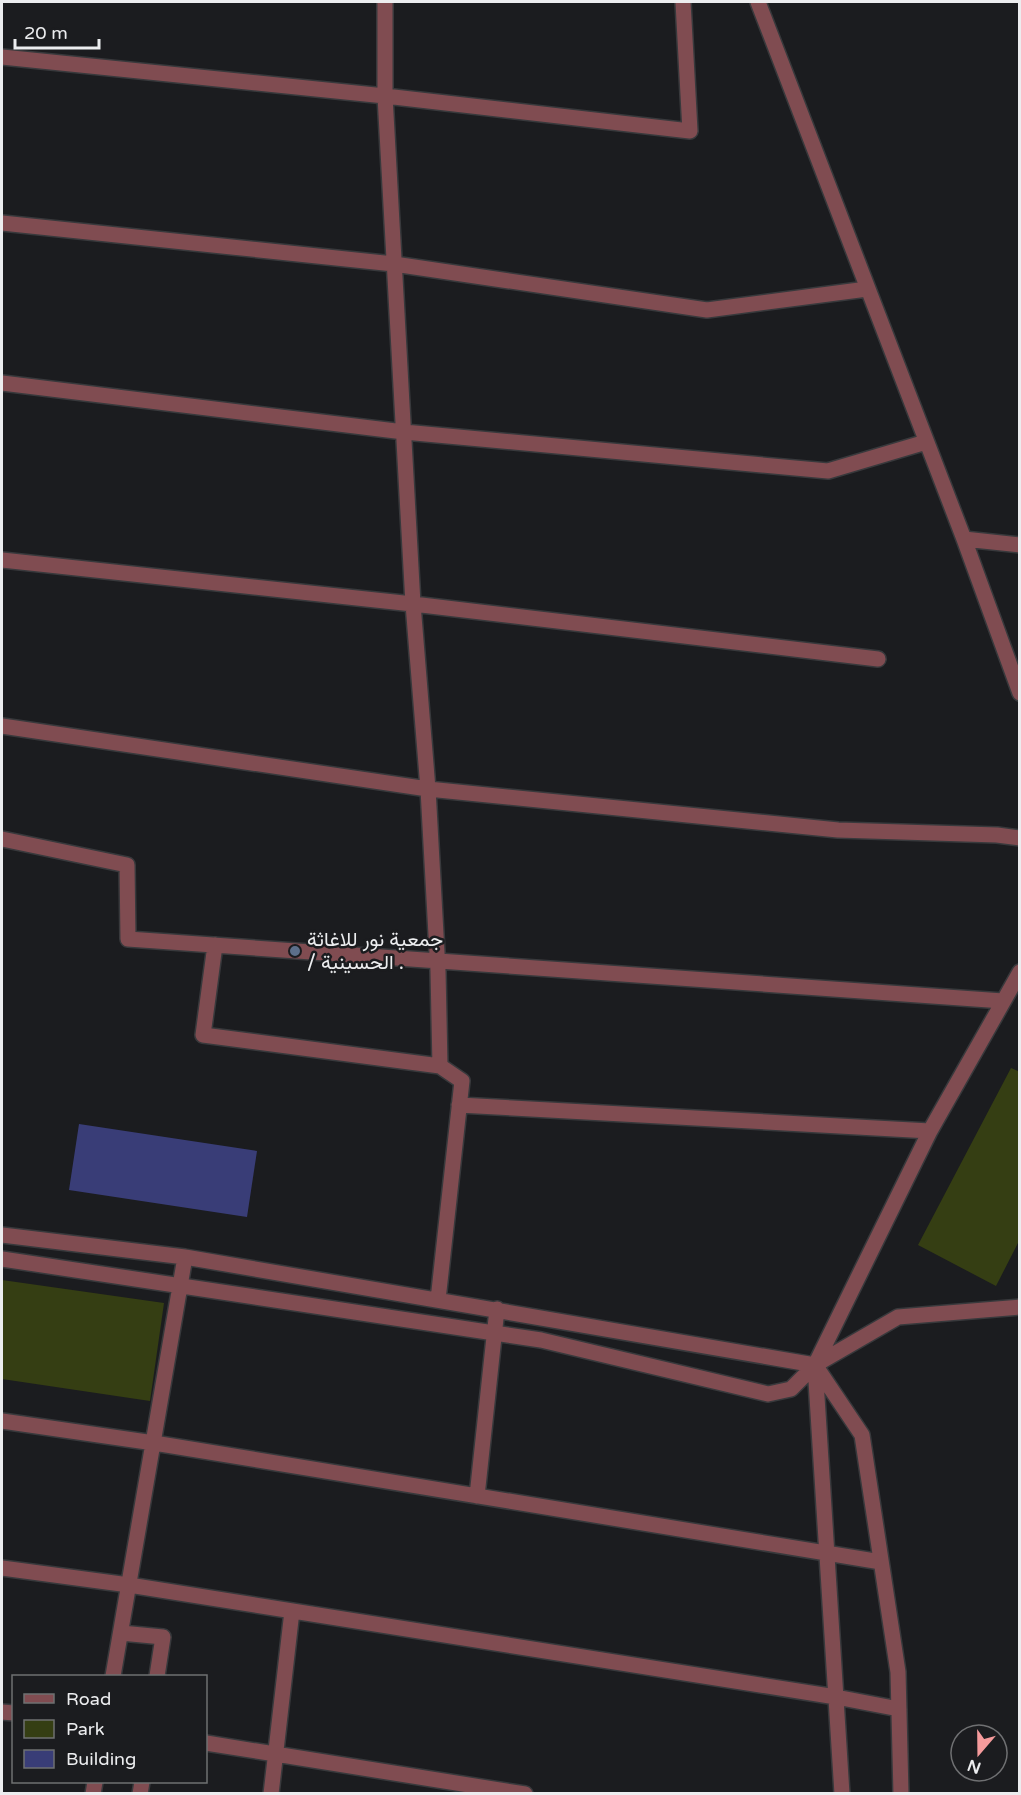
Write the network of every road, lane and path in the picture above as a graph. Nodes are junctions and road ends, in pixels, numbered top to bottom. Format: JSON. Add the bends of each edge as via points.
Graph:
{"nodes":[{"id":1,"x":385,"y":2,"type":"edge"},
{"id":2,"x":682,"y":2,"type":"edge"},
{"id":3,"x":758,"y":2,"type":"edge"},
{"id":4,"x":2,"y":57,"type":"edge"},
{"id":5,"x":385,"y":96,"type":"junction"},
{"id":6,"x":2,"y":223,"type":"edge"},
{"id":7,"x":394,"y":264,"type":"junction"},
{"id":8,"x":867,"y":289,"type":"junction"},
{"id":9,"x":2,"y":383,"type":"edge"},
{"id":10,"x":404,"y":432,"type":"junction"},
{"id":11,"x":926,"y":442,"type":"junction"},
{"id":12,"x":964,"y":539,"type":"junction"},
{"id":13,"x":1020,"y":545,"type":"edge"},
{"id":14,"x":2,"y":560,"type":"edge"},
{"id":15,"x":413,"y":604,"type":"junction"},
{"id":16,"x":878,"y":659,"type":"dead end"},
{"id":17,"x":1020,"y":693,"type":"edge"},
{"id":18,"x":2,"y":726,"type":"edge"},
{"id":19,"x":428,"y":789,"type":"junction"},
{"id":20,"x":1020,"y":838,"type":"edge"},
{"id":21,"x":2,"y":839,"type":"edge"},
{"id":22,"x":214,"y":945,"type":"junction"},
{"id":23,"x":437,"y":960,"type":"junction"},
{"id":24,"x":1020,"y":972,"type":"edge"},
{"id":25,"x":1003,"y":1001,"type":"junction"},
{"id":26,"x":440,"y":1066,"type":"junction"},
{"id":27,"x":459,"y":1105,"type":"junction"},
{"id":28,"x":930,"y":1131,"type":"junction"},
{"id":29,"x":2,"y":1234,"type":"edge"},
{"id":30,"x":185,"y":1257,"type":"junction"},
{"id":31,"x":2,"y":1259,"type":"edge"},
{"id":32,"x":180,"y":1286,"type":"junction"},
{"id":33,"x":438,"y":1300,"type":"junction"},
{"id":34,"x":1020,"y":1307,"type":"edge"},
{"id":35,"x":496,"y":1309,"type":"junction"},
{"id":36,"x":494,"y":1333,"type":"junction"},
{"id":37,"x":815,"y":1365,"type":"junction"},
{"id":38,"x":2,"y":1421,"type":"edge"},
{"id":39,"x":154,"y":1443,"type":"junction"},
{"id":40,"x":477,"y":1496,"type":"junction"},
{"id":41,"x":827,"y":1553,"type":"junction"},
{"id":42,"x":881,"y":1562,"type":"junction"},
{"id":43,"x":2,"y":1568,"type":"edge"},
{"id":44,"x":129,"y":1585,"type":"junction"},
{"id":45,"x":292,"y":1611,"type":"junction"},
{"id":46,"x":121,"y":1633,"type":"junction"},
{"id":47,"x":113,"y":1675,"type":"edge"},
{"id":48,"x":157,"y":1675,"type":"edge"},
{"id":49,"x":836,"y":1696,"type":"junction"},
{"id":50,"x":899,"y":1709,"type":"junction"},
{"id":51,"x":207,"y":1743,"type":"edge"},
{"id":52,"x":275,"y":1754,"type":"junction"},
{"id":53,"x":271,"y":1794,"type":"edge"},
{"id":54,"x":525,"y":1794,"type":"edge"},
{"id":55,"x":842,"y":1794,"type":"edge"},
{"id":56,"x":901,"y":1794,"type":"edge"}],
"edges":[{"from":1,"to":5,"type":"street"},
{"from":2,"to":5,"type":"street","via":[[690,131]]},
{"from":3,"to":8,"type":"street"},
{"from":4,"to":5,"type":"street"},
{"from":5,"to":7,"type":"street"},
{"from":6,"to":7,"type":"street"},
{"from":7,"to":8,"type":"street","via":[[707,310]]},
{"from":7,"to":10,"type":"street"},
{"from":8,"to":11,"type":"street"},
{"from":9,"to":10,"type":"street"},
{"from":10,"to":11,"type":"street","via":[[828,471]]},
{"from":10,"to":15,"type":"street"},
{"from":11,"to":12,"type":"street"},
{"from":12,"to":13,"type":"street"},
{"from":12,"to":17,"type":"street"},
{"from":14,"to":15,"type":"street"},
{"from":15,"to":16,"type":"street"},
{"from":15,"to":19,"type":"street"},
{"from":18,"to":19,"type":"street"},
{"from":19,"to":20,"type":"street","via":[[838,831]]},
{"from":19,"to":23,"type":"street"},
{"from":21,"to":22,"type":"street","via":[[127,865],[128,939]]},
{"from":22,"to":23,"type":"street"},
{"from":22,"to":26,"type":"street","via":[[203,1035]]},
{"from":23,"to":25,"type":"street"},
{"from":23,"to":26,"type":"street"},
{"from":24,"to":25,"type":"street"},
{"from":25,"to":28,"type":"street"},
{"from":26,"to":27,"type":"street","via":[[462,1081]]},
{"from":27,"to":28,"type":"street"},
{"from":27,"to":33,"type":"street"},
{"from":28,"to":37,"type":"street"},
{"from":29,"to":30,"type":"street"},
{"from":30,"to":32,"type":"street"},
{"from":30,"to":33,"type":"street"},
{"from":31,"to":32,"type":"street"},
{"from":32,"to":36,"type":"street"},
{"from":32,"to":39,"type":"street"},
{"from":33,"to":35,"type":"street"},
{"from":34,"to":37,"type":"street","via":[[898,1317]]},
{"from":35,"to":36,"type":"street"},
{"from":35,"to":37,"type":"street"},
{"from":36,"to":37,"type":"street","via":[[541,1340],[768,1394],[791,1389]]},
{"from":36,"to":40,"type":"street"},
{"from":37,"to":41,"type":"street"},
{"from":37,"to":42,"type":"street","via":[[862,1435]]},
{"from":38,"to":39,"type":"street"},
{"from":39,"to":40,"type":"street"},
{"from":39,"to":44,"type":"street"},
{"from":40,"to":41,"type":"street"},
{"from":41,"to":42,"type":"street"},
{"from":41,"to":49,"type":"street"},
{"from":42,"to":50,"type":"street","via":[[898,1672]]},
{"from":43,"to":44,"type":"street"},
{"from":44,"to":45,"type":"street"},
{"from":44,"to":46,"type":"street"},
{"from":45,"to":49,"type":"street"},
{"from":45,"to":52,"type":"street"},
{"from":46,"to":47,"type":"street"},
{"from":46,"to":48,"type":"street","via":[[163,1637]]},
{"from":49,"to":50,"type":"street"},
{"from":49,"to":55,"type":"street"},
{"from":50,"to":56,"type":"street"},
{"from":51,"to":52,"type":"street"},
{"from":52,"to":53,"type":"street"},
{"from":52,"to":54,"type":"street"}]}
